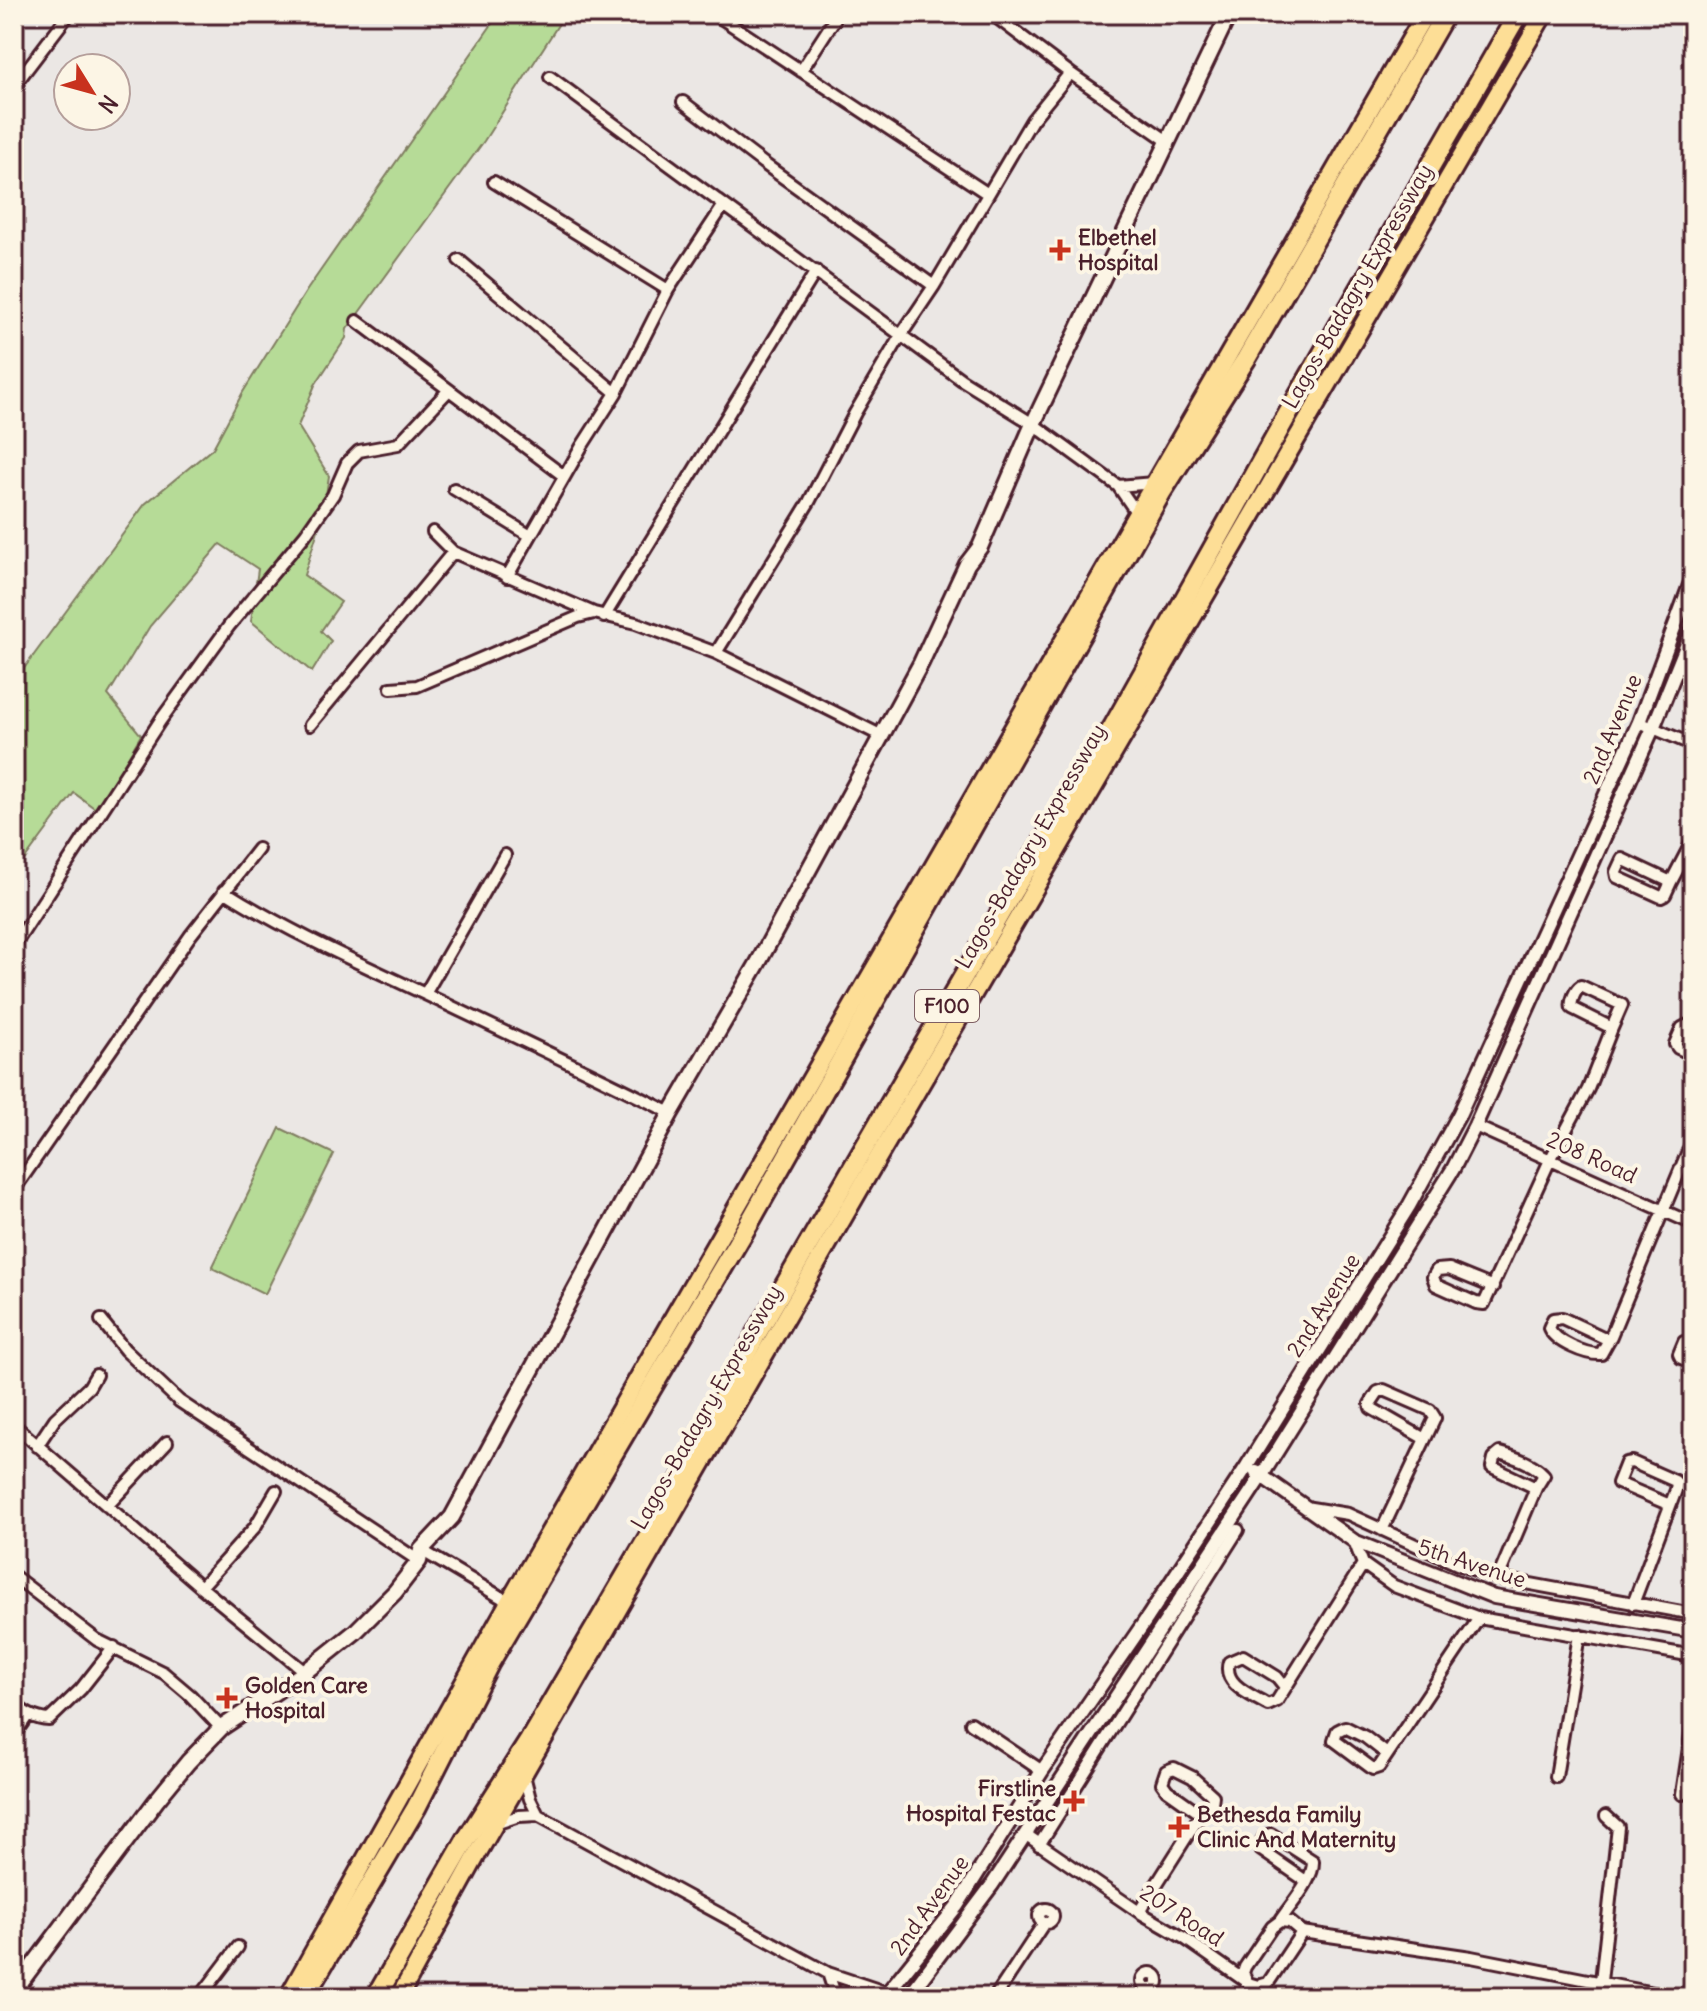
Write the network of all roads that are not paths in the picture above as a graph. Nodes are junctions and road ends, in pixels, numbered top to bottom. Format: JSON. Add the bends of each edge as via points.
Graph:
{"nodes":[{"id":1,"x":69,"y":14,"type":"edge"},
{"id":2,"x":838,"y":14,"type":"edge"},
{"id":3,"x":992,"y":14,"type":"edge"},
{"id":4,"x":1219,"y":14,"type":"edge"},
{"id":5,"x":1229,"y":14,"type":"edge"},
{"id":6,"x":1425,"y":14,"type":"edge"},
{"id":7,"x":1445,"y":14,"type":"edge"},
{"id":8,"x":1518,"y":14,"type":"edge"},
{"id":9,"x":1544,"y":14,"type":"edge"},
{"id":10,"x":722,"y":16,"type":"edge"},
{"id":11,"x":801,"y":71,"type":"junction"},
{"id":12,"x":1070,"y":73,"type":"junction"},
{"id":13,"x":550,"y":77,"type":"dead end"},
{"id":14,"x":14,"y":86,"type":"edge"},
{"id":15,"x":683,"y":102,"type":"dead end"},
{"id":16,"x":1165,"y":140,"type":"junction"},
{"id":17,"x":494,"y":182,"type":"dead end"},
{"id":18,"x":988,"y":194,"type":"junction"},
{"id":19,"x":724,"y":205,"type":"junction"},
{"id":20,"x":459,"y":260,"type":"dead end"},
{"id":21,"x":816,"y":271,"type":"junction"},
{"id":22,"x":934,"y":286,"type":"junction"},
{"id":23,"x":668,"y":290,"type":"junction"},
{"id":24,"x":357,"y":321,"type":"dead end"},
{"id":25,"x":901,"y":335,"type":"junction"},
{"id":26,"x":448,"y":391,"type":"junction"},
{"id":27,"x":616,"y":393,"type":"junction"},
{"id":28,"x":1030,"y":422,"type":"junction"},
{"id":29,"x":564,"y":476,"type":"junction"},
{"id":30,"x":1154,"y":483,"type":"junction"},
{"id":31,"x":1118,"y":486,"type":"junction"},
{"id":32,"x":454,"y":489,"type":"dead end"},
{"id":33,"x":1136,"y":512,"type":"junction"},
{"id":34,"x":433,"y":532,"type":"dead end"},
{"id":35,"x":529,"y":535,"type":"junction"},
{"id":36,"x":453,"y":552,"type":"junction"},
{"id":37,"x":507,"y":577,"type":"junction"},
{"id":38,"x":1693,"y":577,"type":"edge"},
{"id":39,"x":599,"y":615,"type":"junction"},
{"id":40,"x":1693,"y":629,"type":"edge"},
{"id":41,"x":716,"y":653,"type":"junction"},
{"id":42,"x":391,"y":688,"type":"dead end"},
{"id":43,"x":1639,"y":722,"type":"junction"},
{"id":44,"x":310,"y":725,"type":"dead end"},
{"id":45,"x":1653,"y":728,"type":"junction"},
{"id":46,"x":880,"y":735,"type":"junction"},
{"id":47,"x":1693,"y":745,"type":"edge"},
{"id":48,"x":1693,"y":840,"type":"edge"},
{"id":49,"x":258,"y":849,"type":"dead end"},
{"id":50,"x":505,"y":855,"type":"dead end"},
{"id":51,"x":1671,"y":882,"type":"junction"},
{"id":52,"x":224,"y":891,"type":"junction"},
{"id":53,"x":14,"y":946,"type":"edge"},
{"id":54,"x":425,"y":994,"type":"junction"},
{"id":55,"x":1612,"y":1028,"type":"junction"},
{"id":56,"x":1693,"y":1028,"type":"edge"},
{"id":57,"x":1693,"y":1055,"type":"edge"},
{"id":58,"x":671,"y":1113,"type":"junction"},
{"id":59,"x":1475,"y":1126,"type":"junction"},
{"id":60,"x":1693,"y":1139,"type":"edge"},
{"id":61,"x":1550,"y":1160,"type":"junction"},
{"id":62,"x":14,"y":1190,"type":"edge"},
{"id":63,"x":1662,"y":1210,"type":"junction"},
{"id":64,"x":1693,"y":1224,"type":"edge"},
{"id":65,"x":1493,"y":1287,"type":"junction"},
{"id":66,"x":101,"y":1320,"type":"dead end"},
{"id":67,"x":1609,"y":1340,"type":"junction"},
{"id":68,"x":1693,"y":1342,"type":"edge"},
{"id":69,"x":1693,"y":1363,"type":"edge"},
{"id":70,"x":96,"y":1375,"type":"dead end"},
{"id":71,"x":14,"y":1425,"type":"edge"},
{"id":72,"x":1425,"y":1439,"type":"junction"},
{"id":73,"x":167,"y":1442,"type":"dead end"},
{"id":74,"x":37,"y":1446,"type":"junction"},
{"id":75,"x":1247,"y":1466,"type":"junction"},
{"id":76,"x":1262,"y":1475,"type":"junction"},
{"id":77,"x":1536,"y":1488,"type":"junction"},
{"id":78,"x":276,"y":1491,"type":"dead end"},
{"id":79,"x":1670,"y":1505,"type":"junction"},
{"id":80,"x":107,"y":1506,"type":"junction"},
{"id":81,"x":1305,"y":1507,"type":"junction"},
{"id":82,"x":1238,"y":1530,"type":"dead end"},
{"id":83,"x":1382,"y":1530,"type":"junction"},
{"id":84,"x":1354,"y":1541,"type":"junction"},
{"id":85,"x":420,"y":1555,"type":"junction"},
{"id":86,"x":1363,"y":1564,"type":"junction"},
{"id":87,"x":14,"y":1576,"type":"edge"},
{"id":88,"x":1498,"y":1578,"type":"junction"},
{"id":89,"x":201,"y":1587,"type":"junction"},
{"id":90,"x":509,"y":1602,"type":"junction"},
{"id":91,"x":1633,"y":1604,"type":"junction"},
{"id":92,"x":1693,"y":1614,"type":"edge"},
{"id":93,"x":1479,"y":1618,"type":"junction"},
{"id":94,"x":1693,"y":1631,"type":"edge"},
{"id":95,"x":1579,"y":1635,"type":"junction"},
{"id":96,"x":114,"y":1647,"type":"junction"},
{"id":97,"x":1693,"y":1656,"type":"edge"},
{"id":98,"x":305,"y":1672,"type":"junction"},
{"id":99,"x":1285,"y":1687,"type":"junction"},
{"id":100,"x":14,"y":1704,"type":"edge"},
{"id":101,"x":28,"y":1715,"type":"junction"},
{"id":102,"x":1693,"y":1721,"type":"edge"},
{"id":103,"x":971,"y":1723,"type":"dead end"},
{"id":104,"x":221,"y":1728,"type":"junction"},
{"id":105,"x":14,"y":1735,"type":"edge"},
{"id":106,"x":1387,"y":1754,"type":"junction"},
{"id":107,"x":1042,"y":1771,"type":"junction"},
{"id":108,"x":524,"y":1774,"type":"junction"},
{"id":109,"x":1556,"y":1777,"type":"dead end"},
{"id":110,"x":1682,"y":1794,"type":"dead end"},
{"id":111,"x":1201,"y":1814,"type":"junction"},
{"id":112,"x":538,"y":1815,"type":"junction"},
{"id":113,"x":1606,"y":1816,"type":"dead end"},
{"id":114,"x":495,"y":1824,"type":"junction"},
{"id":115,"x":1025,"y":1834,"type":"junction"},
{"id":116,"x":1039,"y":1845,"type":"junction"},
{"id":117,"x":1306,"y":1881,"type":"junction"},
{"id":118,"x":1139,"y":1912,"type":"junction"},
{"id":119,"x":1280,"y":1921,"type":"junction"},
{"id":120,"x":1044,"y":1923,"type":"dead end"},
{"id":121,"x":1302,"y":1932,"type":"junction"},
{"id":122,"x":238,"y":1947,"type":"dead end"},
{"id":123,"x":828,"y":1973,"type":"junction"},
{"id":124,"x":1601,"y":1981,"type":"junction"},
{"id":125,"x":1248,"y":1983,"type":"junction"},
{"id":126,"x":14,"y":1991,"type":"edge"},
{"id":127,"x":888,"y":1996,"type":"edge"},
{"id":128,"x":1669,"y":1996,"type":"edge"},
{"id":129,"x":200,"y":1997,"type":"edge"},
{"id":130,"x":288,"y":1997,"type":"edge"},
{"id":131,"x":304,"y":1997,"type":"edge"},
{"id":132,"x":376,"y":1997,"type":"edge"},
{"id":133,"x":399,"y":1997,"type":"edge"},
{"id":134,"x":836,"y":1997,"type":"edge"},
{"id":135,"x":908,"y":1997,"type":"edge"},
{"id":136,"x":995,"y":1997,"type":"edge"}],
"edges":[{"from":1,"to":14,"type":"street"},
{"from":2,"to":11,"type":"street"},
{"from":3,"to":12,"type":"street"},
{"from":4,"to":16,"type":"main road"},
{"from":5,"to":16,"type":"main road"},
{"from":6,"to":30,"type":"main road"},
{"from":7,"to":131,"type":"highway","number":"F100","via":[[1246,359],[1161,493],[752,1218],[489,1664],[416,1808]]},
{"from":8,"to":132,"type":"highway","name":"Lagos-Badagry Expressway","number":"F100","via":[[1113,727],[756,1335],[670,1500]]},
{"from":9,"to":108,"type":"main road","name":"Lagos-Badagry Expressway","via":[[1140,703]]},
{"from":10,"to":11,"type":"street"},
{"from":11,"to":18,"type":"street"},
{"from":12,"to":16,"type":"street"},
{"from":12,"to":18,"type":"street","via":[[1032,120]]},
{"from":13,"to":19,"type":"street"},
{"from":15,"to":22,"type":"street"},
{"from":16,"to":28,"type":"main road"},
{"from":17,"to":23,"type":"street"},
{"from":18,"to":22,"type":"street"},
{"from":19,"to":21,"type":"street"},
{"from":19,"to":23,"type":"street"},
{"from":20,"to":27,"type":"street"},
{"from":21,"to":25,"type":"street"},
{"from":21,"to":39,"type":"street"},
{"from":22,"to":25,"type":"street"},
{"from":23,"to":27,"type":"street"},
{"from":24,"to":26,"type":"street"},
{"from":25,"to":28,"type":"street"},
{"from":25,"to":41,"type":"street","via":[[809,502]]},
{"from":26,"to":29,"type":"street"},
{"from":26,"to":53,"type":"street","via":[[398,444],[359,451],[347,463],[333,495],[305,535],[160,721]]},
{"from":27,"to":29,"type":"street"},
{"from":28,"to":31,"type":"street"},
{"from":28,"to":46,"type":"main road","via":[[980,547]]},
{"from":29,"to":35,"type":"street"},
{"from":30,"to":31,"type":"street"},
{"from":30,"to":33,"type":"main road"},
{"from":31,"to":33,"type":"street"},
{"from":32,"to":35,"type":"street"},
{"from":33,"to":90,"type":"main road"},
{"from":34,"to":36,"type":"street"},
{"from":35,"to":37,"type":"street"},
{"from":36,"to":37,"type":"street"},
{"from":36,"to":44,"type":"street"},
{"from":37,"to":39,"type":"street"},
{"from":38,"to":43,"type":"street","name":"2nd Avenue"},
{"from":39,"to":41,"type":"street"},
{"from":39,"to":42,"type":"street","via":[[578,617],[417,686]]},
{"from":40,"to":45,"type":"street","name":"2nd Avenue"},
{"from":41,"to":46,"type":"street"},
{"from":43,"to":45,"type":"street"},
{"from":43,"to":75,"type":"street","name":"2nd Avenue","via":[[1459,1115],[1409,1206]]},
{"from":45,"to":47,"type":"street"},
{"from":45,"to":59,"type":"street","name":"2nd Avenue"},
{"from":46,"to":58,"type":"main road"},
{"from":48,"to":51,"type":"street"},
{"from":49,"to":52,"type":"street"},
{"from":50,"to":54,"type":"street"},
{"from":51,"to":51,"type":"street","via":[[1625,859],[1616,872],[1661,897]]},
{"from":52,"to":54,"type":"street"},
{"from":52,"to":62,"type":"street"},
{"from":54,"to":58,"type":"street"},
{"from":55,"to":55,"type":"street","via":[[1621,1004],[1578,988],[1572,1008]]},
{"from":55,"to":61,"type":"street","via":[[1588,1089]]},
{"from":56,"to":57,"type":"street","via":[[1682,1028],[1675,1044]]},
{"from":58,"to":85,"type":"main road","via":[[452,1517]]},
{"from":59,"to":61,"type":"street","name":"208 Road"},
{"from":59,"to":76,"type":"street","name":"2nd Avenue"},
{"from":60,"to":63,"type":"street"},
{"from":61,"to":63,"type":"street","name":"208 Road"},
{"from":61,"to":65,"type":"street"},
{"from":63,"to":64,"type":"street","name":"208 Road"},
{"from":63,"to":67,"type":"street"},
{"from":65,"to":65,"type":"street","via":[[1449,1269],[1437,1270],[1433,1277],[1436,1285],[1479,1304]]},
{"from":66,"to":85,"type":"street","via":[[179,1401]]},
{"from":67,"to":67,"type":"street","via":[[1562,1318],[1553,1319],[1549,1328],[1553,1336],[1592,1354],[1601,1354]]},
{"from":68,"to":69,"type":"street","via":[[1684,1342],[1679,1354]]},
{"from":70,"to":74,"type":"street"},
{"from":71,"to":74,"type":"street"},
{"from":72,"to":72,"type":"street","via":[[1371,1408],[1378,1392],[1430,1410],[1435,1418]]},
{"from":72,"to":83,"type":"street"},
{"from":73,"to":80,"type":"street"},
{"from":74,"to":80,"type":"street"},
{"from":75,"to":76,"type":"street","name":"5th Avenue"},
{"from":75,"to":107,"type":"street","name":"2nd Avenue"},
{"from":76,"to":81,"type":"street","name":"5th Avenue"},
{"from":76,"to":115,"type":"street","name":"2nd Avenue"},
{"from":77,"to":77,"type":"street","via":[[1543,1472],[1515,1457],[1500,1453],[1494,1458],[1492,1467]]},
{"from":77,"to":88,"type":"street"},
{"from":78,"to":89,"type":"street","via":[[255,1527]]},
{"from":79,"to":79,"type":"street","via":[[1675,1481],[1626,1463],[1618,1483]]},
{"from":79,"to":91,"type":"street"},
{"from":80,"to":89,"type":"street"},
{"from":81,"to":83,"type":"street","via":[[1348,1514]]},
{"from":81,"to":84,"type":"street","name":"5th Avenue"},
{"from":82,"to":116,"type":"street"},
{"from":83,"to":88,"type":"street"},
{"from":84,"to":86,"type":"street"},
{"from":84,"to":94,"type":"street","name":"5th Avenue","via":[[1494,1597]]},
{"from":85,"to":90,"type":"street"},
{"from":85,"to":98,"type":"main road","via":[[375,1613]]},
{"from":86,"to":93,"type":"street","via":[[1394,1586]]},
{"from":86,"to":99,"type":"street"},
{"from":87,"to":96,"type":"street","via":[[88,1634]]},
{"from":88,"to":91,"type":"street"},
{"from":89,"to":98,"type":"street"},
{"from":90,"to":130,"type":"main road"},
{"from":91,"to":92,"type":"street"},
{"from":93,"to":95,"type":"street"},
{"from":93,"to":106,"type":"street"},
{"from":95,"to":97,"type":"street"},
{"from":95,"to":109,"type":"street"},
{"from":96,"to":101,"type":"street","via":[[49,1720]]},
{"from":96,"to":104,"type":"street","via":[[164,1673]]},
{"from":98,"to":104,"type":"main road"},
{"from":99,"to":99,"type":"street","via":[[1243,1656],[1227,1667],[1234,1684],[1268,1705]]},
{"from":100,"to":101,"type":"street"},
{"from":101,"to":105,"type":"street"},
{"from":102,"to":110,"type":"street"},
{"from":103,"to":107,"type":"street"},
{"from":104,"to":126,"type":"main road","via":[[156,1801]]},
{"from":106,"to":106,"type":"street","via":[[1345,1727],[1337,1731],[1334,1740],[1373,1769]]},
{"from":107,"to":127,"type":"street","name":"2nd Avenue","via":[[957,1906]]},
{"from":108,"to":112,"type":"street"},
{"from":108,"to":114,"type":"main road","name":"Lagos-Badagry Expressway"},
{"from":111,"to":111,"type":"street","via":[[1212,1805],[1213,1796],[1174,1768],[1166,1771],[1162,1783],[1167,1790]]},
{"from":111,"to":118,"type":"street"},
{"from":112,"to":114,"type":"street"},
{"from":112,"to":123,"type":"street"},
{"from":113,"to":124,"type":"street","via":[[1618,1827]]},
{"from":114,"to":133,"type":"main road","name":"Lagos-Badagry Expressway"},
{"from":115,"to":116,"type":"street","name":"207 Road"},
{"from":115,"to":135,"type":"street","name":"2nd Avenue"},
{"from":116,"to":118,"type":"street","name":"207 Road"},
{"from":117,"to":117,"type":"street","via":[[1313,1861],[1266,1835],[1261,1850]]},
{"from":117,"to":119,"type":"street"},
{"from":118,"to":125,"type":"street","name":"207 Road"},
{"from":119,"to":121,"type":"street"},
{"from":119,"to":125,"type":"street","via":[[1245,1967]]},
{"from":120,"to":136,"type":"street"},
{"from":121,"to":124,"type":"street"},
{"from":121,"to":125,"type":"street","via":[[1268,1983]]},
{"from":122,"to":129,"type":"street"},
{"from":123,"to":127,"type":"street"},
{"from":123,"to":134,"type":"street"},
{"from":124,"to":128,"type":"street"}]}
